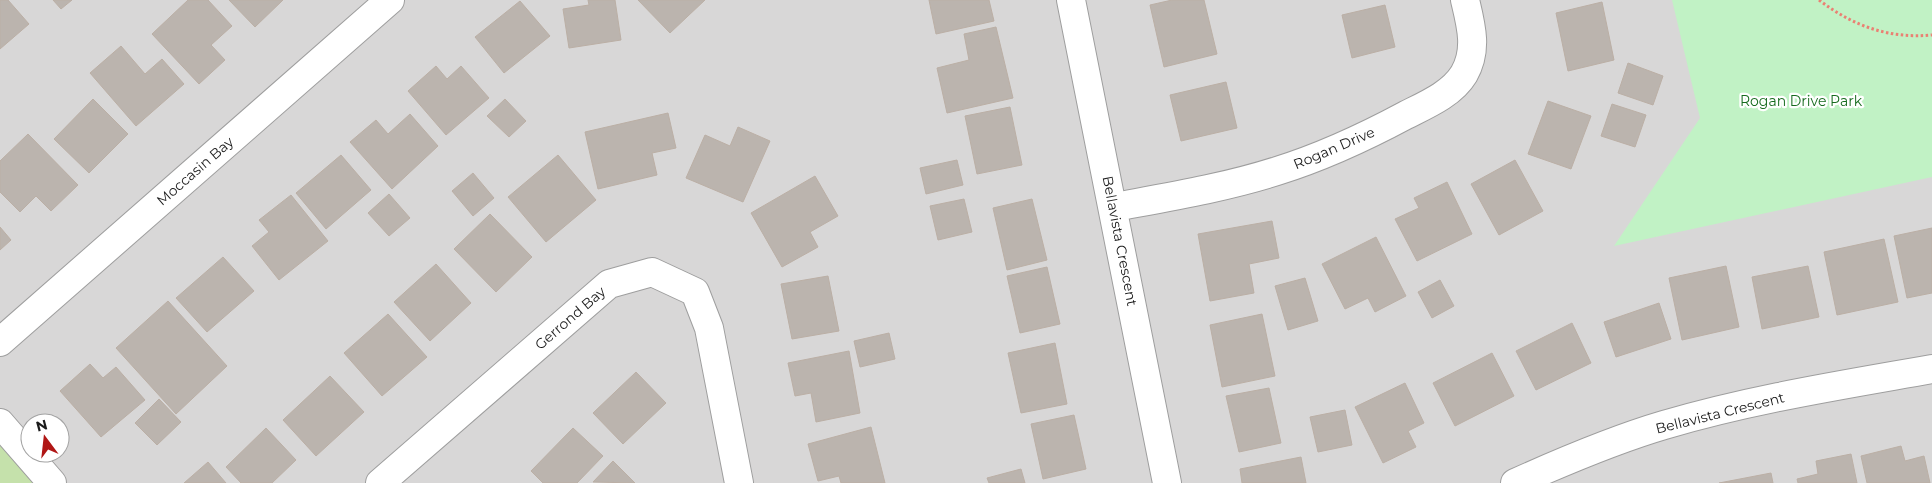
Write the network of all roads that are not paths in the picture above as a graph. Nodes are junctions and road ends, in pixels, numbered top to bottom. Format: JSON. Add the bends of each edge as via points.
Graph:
{"nodes":[{"id":1,"x":390,"y":0,"type":"edge"},
{"id":2,"x":1071,"y":0,"type":"edge"},
{"id":3,"x":1466,"y":0,"type":"edge"},
{"id":4,"x":1114,"y":208,"type":"junction"},
{"id":5,"x":0,"y":342,"type":"edge"},
{"id":6,"x":1932,"y":368,"type":"edge"},
{"id":7,"x":0,"y":423,"type":"edge"},
{"id":8,"x":52,"y":483,"type":"edge"},
{"id":9,"x":380,"y":483,"type":"edge"},
{"id":10,"x":739,"y":483,"type":"edge"},
{"id":11,"x":1167,"y":483,"type":"edge"},
{"id":12,"x":1515,"y":483,"type":"edge"}],
"edges":[{"from":1,"to":5,"type":"street","name":"Moccasin Bay"},
{"from":2,"to":4,"type":"street","name":"Bellavista Crescent"},
{"from":3,"to":4,"type":"street","name":"Rogan Drive","via":[[1473,48],[1469,65],[1464,75],[1437,99],[1373,133],[1276,172]]},
{"from":4,"to":11,"type":"street","name":"Bellavista Crescent"},
{"from":6,"to":12,"type":"street","name":"Bellavista Crescent","via":[[1758,401],[1664,425],[1567,460]]},
{"from":7,"to":8,"type":"street"},
{"from":9,"to":10,"type":"street","name":"Gerrond Bay","via":[[610,284],[652,272],[695,292],[709,328]]}]}
